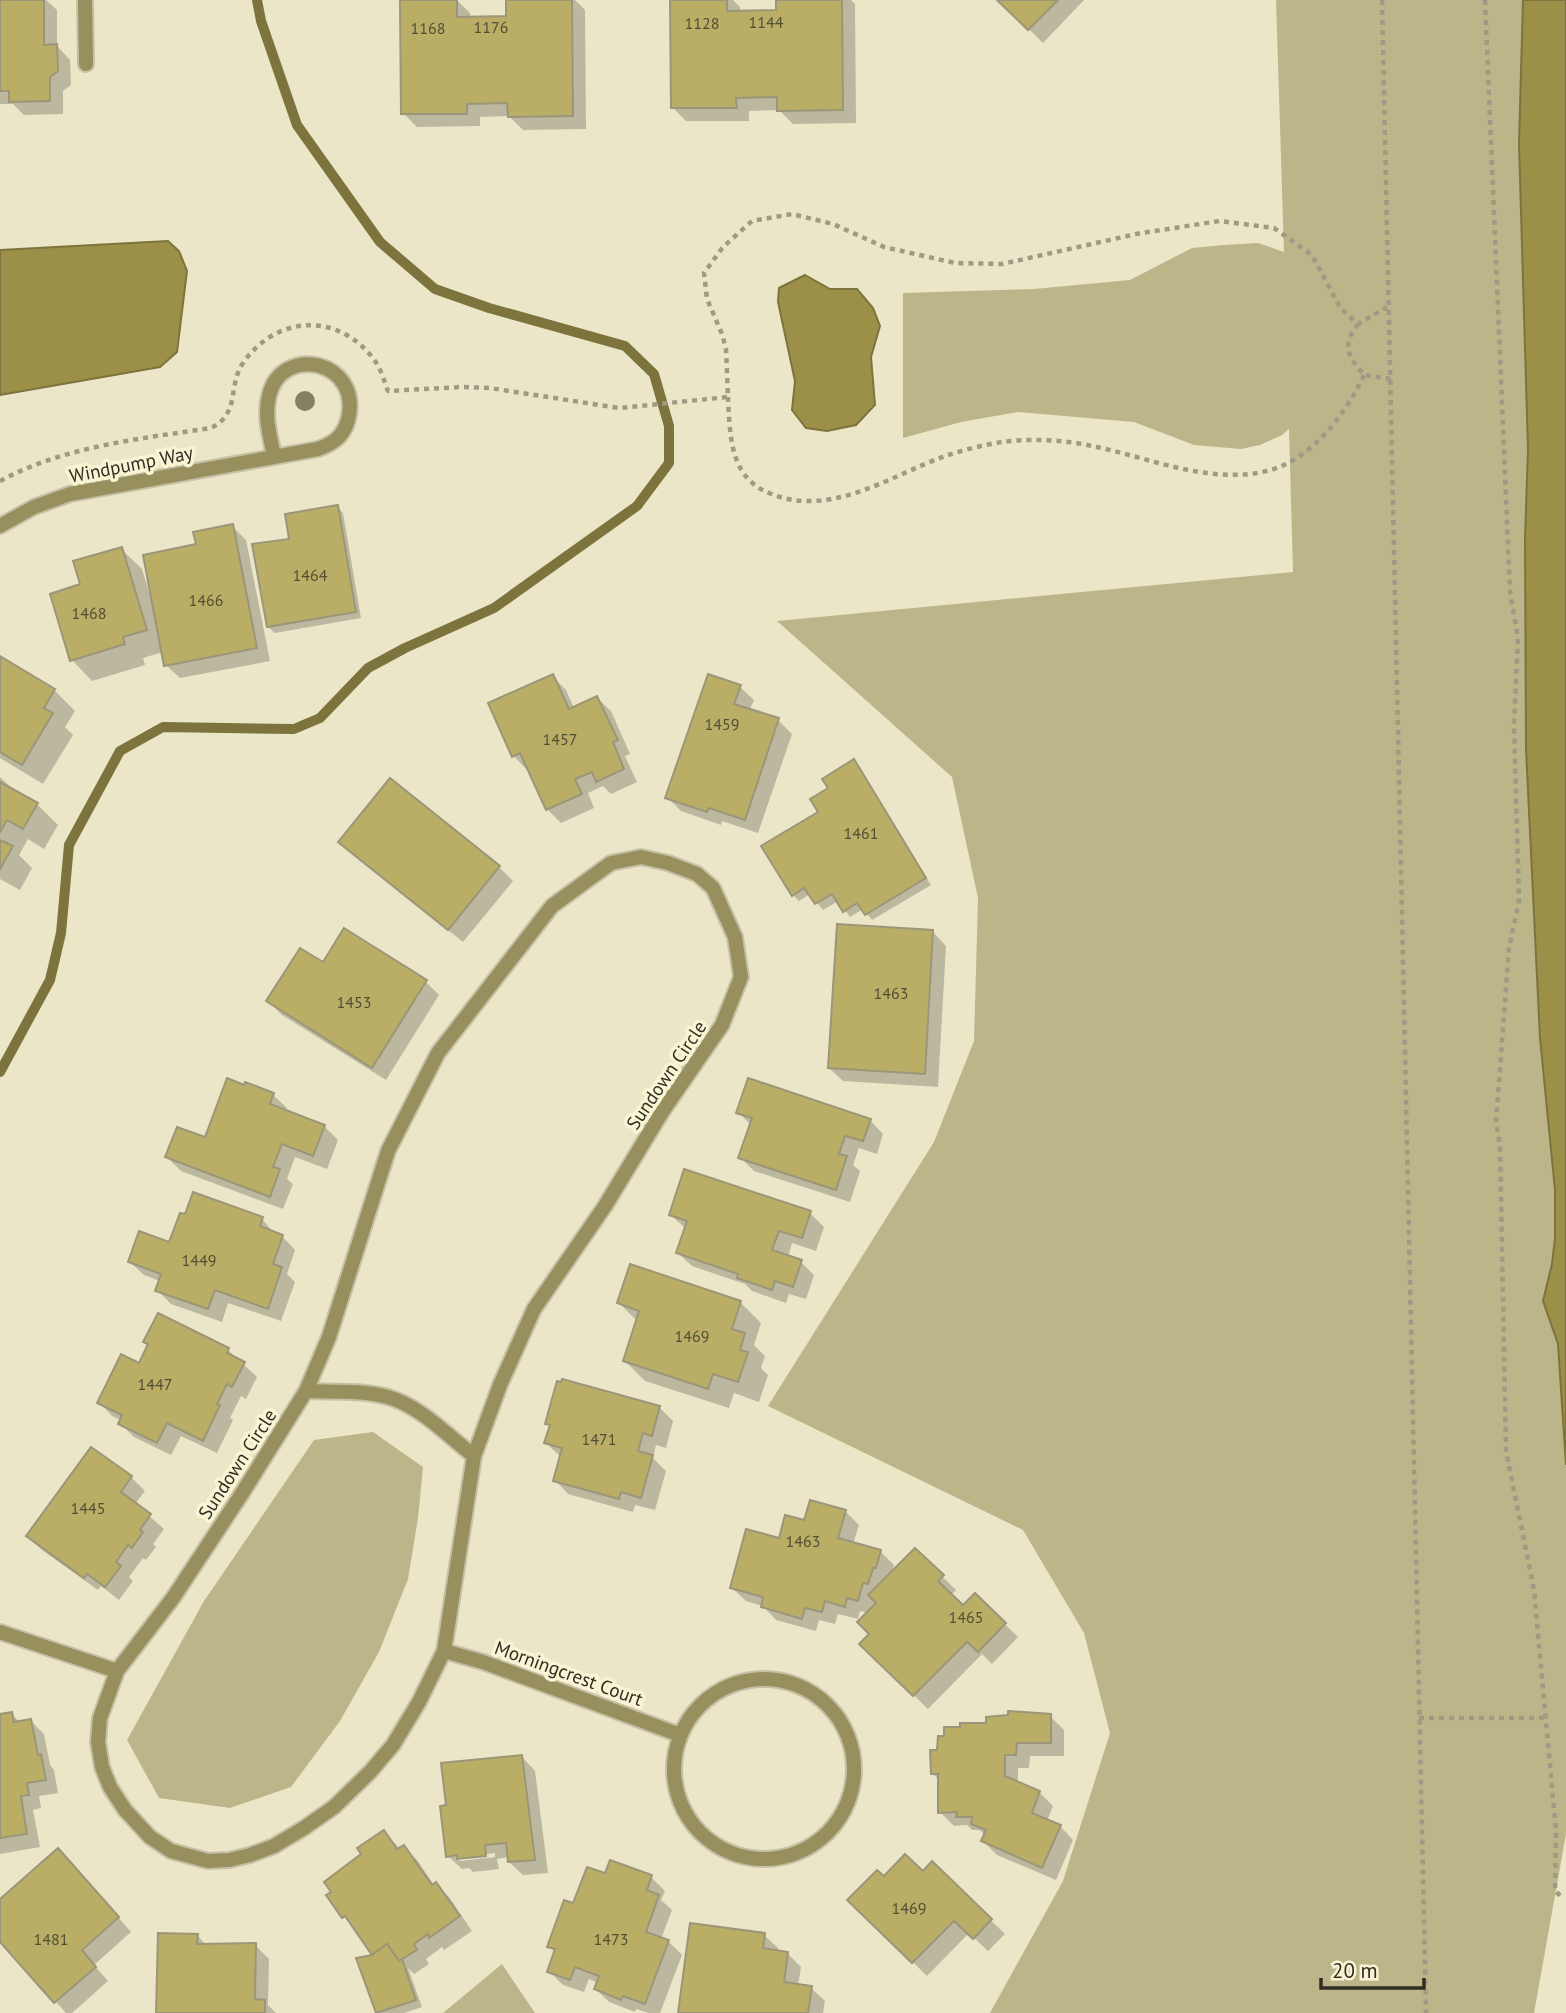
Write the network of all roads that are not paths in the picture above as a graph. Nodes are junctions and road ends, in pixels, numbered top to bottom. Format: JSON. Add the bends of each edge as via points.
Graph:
{"nodes":[{"id":1,"x":85,"y":0,"type":"edge"},
{"id":2,"x":86,"y":64,"type":"dead end"},
{"id":3,"x":274,"y":456,"type":"junction"},
{"id":4,"x":0,"y":526,"type":"edge"},
{"id":5,"x":306,"y":1391,"type":"junction"},
{"id":6,"x":474,"y":1456,"type":"junction"},
{"id":7,"x":0,"y":1632,"type":"edge"},
{"id":8,"x":444,"y":1651,"type":"junction"},
{"id":9,"x":117,"y":1671,"type":"junction"},
{"id":10,"x":680,"y":1735,"type":"junction"}],
"edges":[{"from":1,"to":2,"type":"street"},
{"from":3,"to":3,"type":"street","name":"Windpump Way","via":[[267,416],[273,384],[290,368],[303,364],[334,371],[343,379],[350,402],[340,438],[318,449]]},
{"from":3,"to":4,"type":"street","name":"Windpump Way","via":[[70,494]]},
{"from":5,"to":6,"type":"street","via":[[390,1397],[415,1410]]},
{"from":5,"to":6,"type":"street","name":"Sundown Circle","via":[[329,1337],[388,1151],[438,1053],[552,906],[611,863],[641,857],[697,874],[713,888],[735,937],[741,977],[722,1025],[534,1309]]},
{"from":5,"to":9,"type":"street","name":"Sundown Circle","via":[[180,1586]]},
{"from":6,"to":8,"type":"street","name":"Sundown Circle"},
{"from":7,"to":9,"type":"street"},
{"from":8,"to":9,"type":"street","name":"Sundown Circle","via":[[393,1745],[334,1807],[274,1846],[229,1860],[208,1861],[171,1851],[135,1823],[110,1787],[98,1742],[100,1717]]},
{"from":8,"to":10,"type":"street","name":"Morningcrest Court"},
{"from":10,"to":10,"type":"street","via":[[674,1761],[676,1789],[686,1814],[703,1835],[726,1850],[752,1859],[797,1853],[832,1829],[845,1810],[853,1788],[852,1745],[825,1702],[803,1687],[753,1679],[729,1686],[708,1698]]}]}
